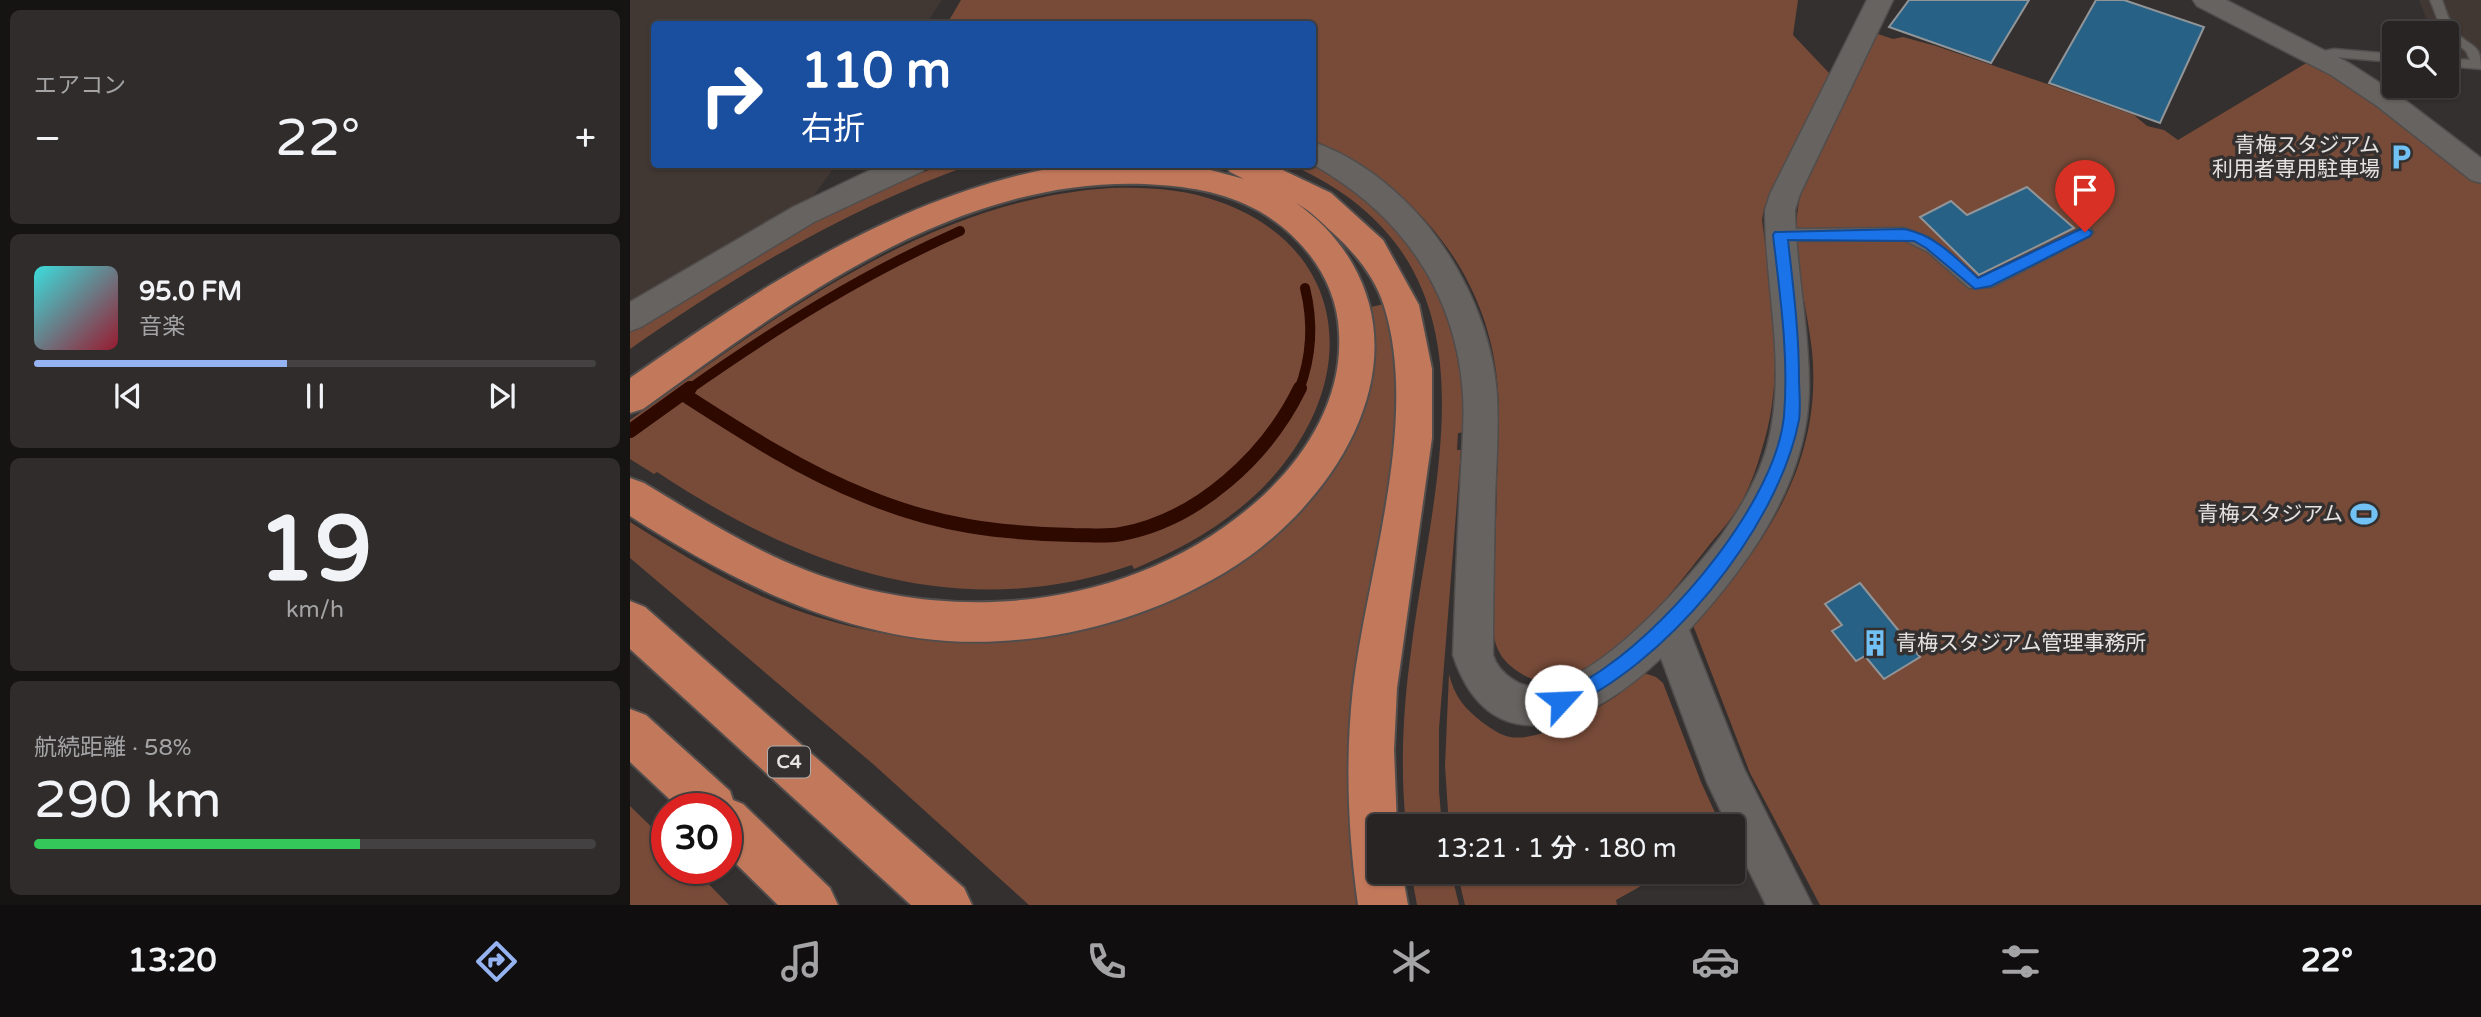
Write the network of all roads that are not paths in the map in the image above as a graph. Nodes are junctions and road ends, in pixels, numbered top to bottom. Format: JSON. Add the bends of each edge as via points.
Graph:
{"nodes":[{"id":1,"x":1880,"y":0,"type":"edge"},
{"id":2,"x":2206,"y":0,"type":"edge"},
{"id":3,"x":2436,"y":0,"type":"edge"},
{"id":4,"x":2318,"y":56,"type":"junction"},
{"id":5,"x":2382,"y":57,"type":"edge"},
{"id":6,"x":2459,"y":63,"type":"edge"},
{"id":7,"x":2480,"y":65,"type":"edge"},
{"id":8,"x":1316,"y":154,"type":"edge"},
{"id":9,"x":903,"y":168,"type":"edge"},
{"id":10,"x":1013,"y":168,"type":"edge"},
{"id":11,"x":1251,"y":168,"type":"edge"},
{"id":12,"x":2481,"y":173,"type":"edge"},
{"id":13,"x":2085,"y":232,"type":"dead end"},
{"id":14,"x":1780,"y":235,"type":"junction"},
{"id":15,"x":630,"y":318,"type":"edge"},
{"id":16,"x":630,"y":369,"type":"edge"},
{"id":17,"x":630,"y":398,"type":"edge"},
{"id":18,"x":630,"y":495,"type":"edge"},
{"id":19,"x":630,"y":621,"type":"edge"},
{"id":20,"x":1668,"y":626,"type":"junction"},
{"id":21,"x":630,"y":732,"type":"edge"},
{"id":22,"x":697,"y":793,"type":"edge"},
{"id":23,"x":742,"y":836,"type":"edge"},
{"id":24,"x":814,"y":905,"type":"edge"},
{"id":25,"x":947,"y":905,"type":"edge"},
{"id":26,"x":1383,"y":905,"type":"edge"},
{"id":27,"x":1790,"y":905,"type":"edge"}],
"edges":[{"from":1,"to":14,"type":"street","via":[[1785,194]]},
{"from":2,"to":4,"type":"street"},
{"from":3,"to":7,"type":"lane","via":[[2450,34],[2471,49]]},
{"from":4,"to":5,"type":"lane"},
{"from":4,"to":12,"type":"street","via":[[2386,100]]},
{"from":6,"to":7,"type":"lane"},
{"from":8,"to":20,"type":"street","via":[[1354,174],[1409,222],[1445,272],[1467,326],[1480,394],[1473,655],[1487,686],[1525,707],[1561,701],[1615,672]]},
{"from":9,"to":15,"type":"street","via":[[798,216]]},
{"from":10,"to":16,"type":"highway","via":[[947,188],[842,236]]},
{"from":11,"to":26,"type":"highway","via":[[1320,199],[1352,226],[1391,278],[1407,323],[1415,374],[1414,432],[1378,658],[1371,740],[1372,829]]},
{"from":13,"to":14,"type":"lane","via":[[1986,283],[1975,284],[1917,237]]},
{"from":14,"to":20,"type":"street","via":[[1793,359],[1791,417],[1783,450],[1770,485],[1740,538]]},
{"from":17,"to":18,"type":"highway","via":[[808,279],[896,232],[1015,187],[1105,172],[1162,172],[1215,181],[1285,212],[1305,227],[1335,262],[1354,305],[1357,330],[1355,369],[1344,410],[1295,491],[1209,561],[1156,588],[1094,608],[979,622],[873,610],[799,587],[732,557]]},
{"from":19,"to":25,"type":"highway","number":"C4"},
{"from":20,"to":27,"type":"street","via":[[1728,782]]},
{"from":21,"to":22,"type":"highway"},
{"from":23,"to":24,"type":"highway"}]}
